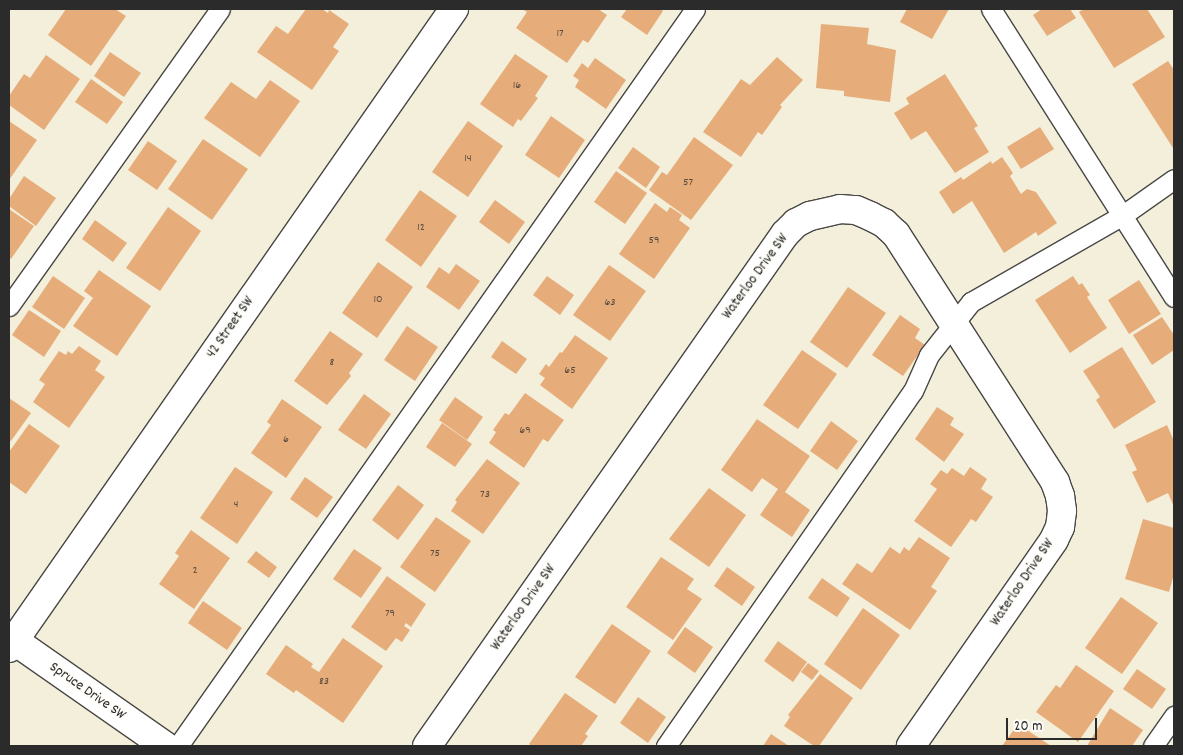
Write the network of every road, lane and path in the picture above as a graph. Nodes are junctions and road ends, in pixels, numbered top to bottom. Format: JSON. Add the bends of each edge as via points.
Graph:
{"nodes":[{"id":1,"x":220,"y":9,"type":"edge"},
{"id":2,"x":454,"y":9,"type":"edge"},
{"id":3,"x":695,"y":9,"type":"edge"},
{"id":4,"x":991,"y":9,"type":"edge"},
{"id":5,"x":1174,"y":179,"type":"edge"},
{"id":6,"x":1122,"y":215,"type":"junction"},
{"id":7,"x":1174,"y":297,"type":"edge"},
{"id":8,"x":9,"y":306,"type":"edge"},
{"id":9,"x":953,"y":324,"type":"junction"},
{"id":10,"x":10,"y":642,"type":"edge"},
{"id":11,"x":1174,"y":716,"type":"edge"},
{"id":12,"x":165,"y":746,"type":"edge"},
{"id":13,"x":178,"y":746,"type":"edge"},
{"id":14,"x":427,"y":746,"type":"edge"},
{"id":15,"x":666,"y":746,"type":"edge"},
{"id":16,"x":911,"y":746,"type":"edge"},
{"id":17,"x":1153,"y":746,"type":"edge"}],
"edges":[{"from":1,"to":8,"type":"lane"},
{"from":2,"to":10,"type":"street","name":"42 Street SW"},
{"from":3,"to":13,"type":"lane"},
{"from":4,"to":6,"type":"lane"},
{"from":5,"to":6,"type":"lane"},
{"from":6,"to":7,"type":"lane"},
{"from":6,"to":9,"type":"lane","via":[[971,302]]},
{"from":9,"to":14,"type":"street","name":"Waterloo Drive SW","via":[[905,247],[884,224],[856,210],[840,209],[817,213],[796,223],[785,234]]},
{"from":9,"to":15,"type":"lane","via":[[929,355],[913,391]]},
{"from":9,"to":16,"type":"street","name":"Waterloo Drive SW","via":[[1055,482],[1062,511],[1054,540]]},
{"from":10,"to":12,"type":"street","name":"Spruce Drive SW"},
{"from":11,"to":17,"type":"lane"}]}
